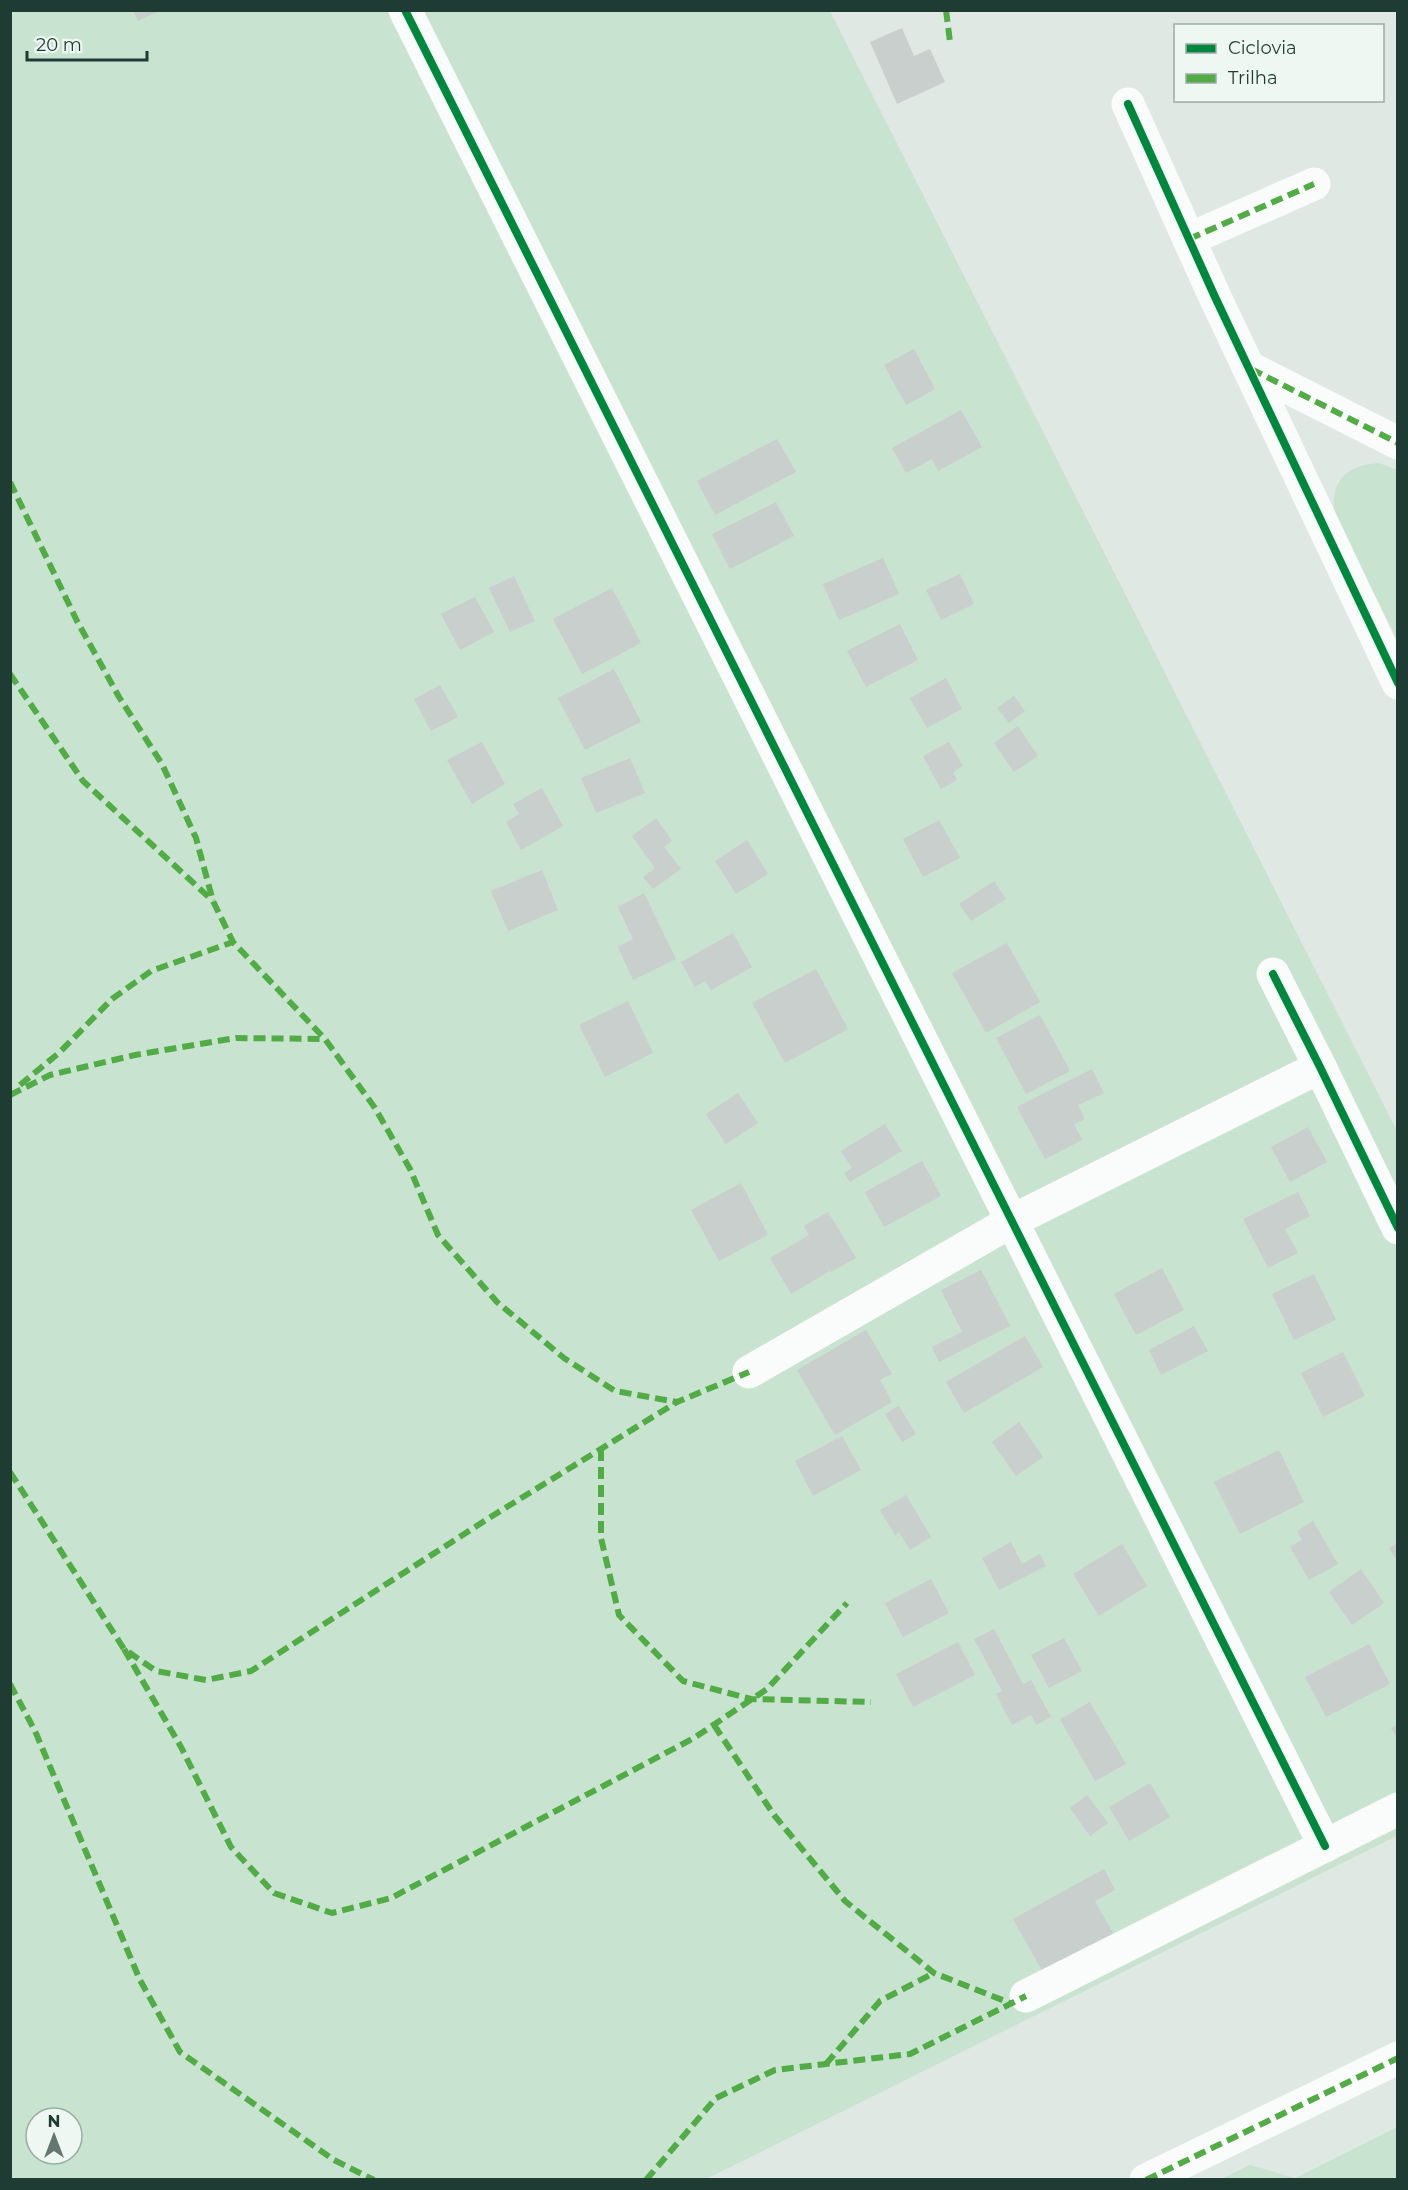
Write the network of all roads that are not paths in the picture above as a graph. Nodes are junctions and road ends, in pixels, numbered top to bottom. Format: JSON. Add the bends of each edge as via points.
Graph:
{"nodes":[{"id":1,"x":405,"y":10,"type":"edge"},
{"id":2,"x":1128,"y":104,"type":"dead end"},
{"id":3,"x":1314,"y":184,"type":"dead end"},
{"id":4,"x":1189,"y":239,"type":"junction"},
{"id":5,"x":1248,"y":367,"type":"junction"},
{"id":6,"x":1398,"y":443,"type":"edge"},
{"id":7,"x":1398,"y":683,"type":"edge"},
{"id":8,"x":1273,"y":974,"type":"dead end"},
{"id":9,"x":1320,"y":1067,"type":"junction"},
{"id":10,"x":1012,"y":1221,"type":"junction"},
{"id":11,"x":1398,"y":1227,"type":"edge"},
{"id":12,"x":749,"y":1372,"type":"dead end"},
{"id":13,"x":1398,"y":1809,"type":"edge"},
{"id":14,"x":1325,"y":1846,"type":"junction"},
{"id":15,"x":1026,"y":1996,"type":"dead end"},
{"id":16,"x":1398,"y":2058,"type":"edge"},
{"id":17,"x":1146,"y":2180,"type":"edge"}],
"edges":[{"from":1,"to":10,"type":"street"},
{"from":2,"to":4,"type":"street"},
{"from":3,"to":4,"type":"street"},
{"from":4,"to":5,"type":"street"},
{"from":5,"to":6,"type":"street"},
{"from":5,"to":7,"type":"street"},
{"from":8,"to":9,"type":"street"},
{"from":9,"to":10,"type":"street"},
{"from":9,"to":11,"type":"street"},
{"from":10,"to":12,"type":"street"},
{"from":10,"to":14,"type":"street"},
{"from":13,"to":14,"type":"street"},
{"from":14,"to":15,"type":"street"},
{"from":16,"to":17,"type":"street"}]}
